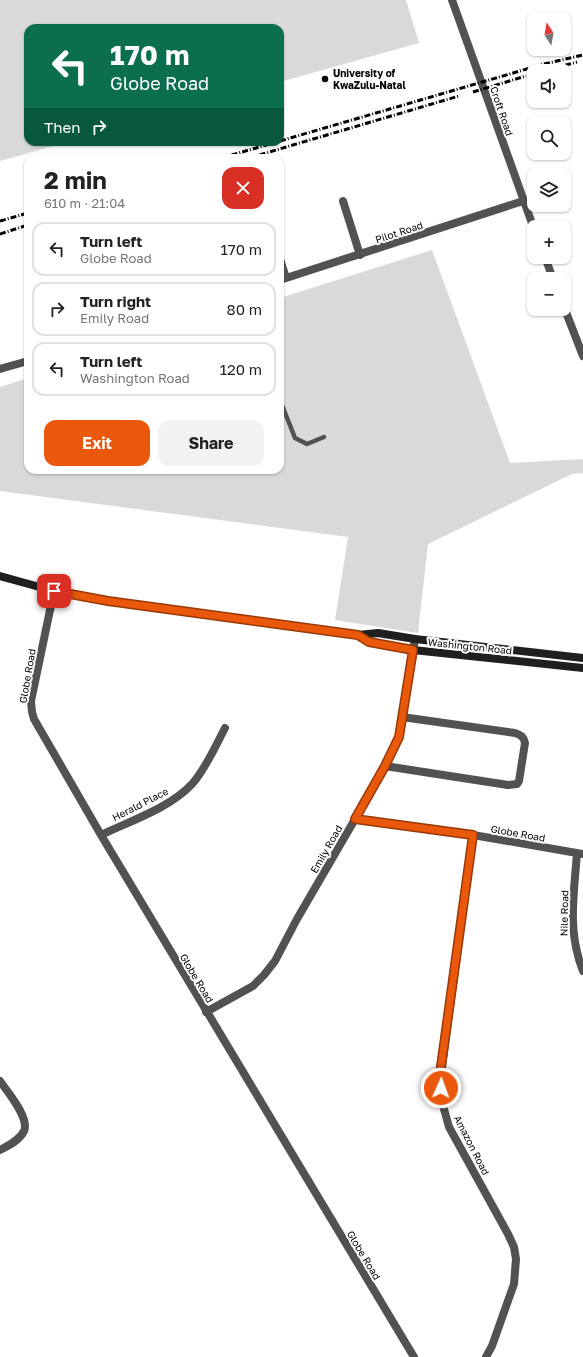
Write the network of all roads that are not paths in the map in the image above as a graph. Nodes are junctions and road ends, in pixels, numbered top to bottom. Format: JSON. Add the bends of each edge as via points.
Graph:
{"nodes":[{"id":1,"x":452,"y":0,"type":"edge"},
{"id":2,"x":343,"y":201,"type":"dead end"},
{"id":3,"x":524,"y":201,"type":"junction"},
{"id":4,"x":531,"y":220,"type":"edge"},
{"id":5,"x":360,"y":255,"type":"junction"},
{"id":6,"x":284,"y":279,"type":"edge"},
{"id":7,"x":568,"y":316,"type":"edge"},
{"id":8,"x":583,"y":356,"type":"edge"},
{"id":9,"x":24,"y":362,"type":"edge"},
{"id":10,"x":0,"y":369,"type":"edge"},
{"id":11,"x":284,"y":410,"type":"edge"},
{"id":12,"x":324,"y":437,"type":"dead end"},
{"id":13,"x":0,"y":576,"type":"edge"},
{"id":14,"x":54,"y":591,"type":"junction"},
{"id":15,"x":358,"y":635,"type":"junction"},
{"id":16,"x":415,"y":639,"type":"junction"},
{"id":17,"x":413,"y":650,"type":"junction"},
{"id":18,"x":583,"y":658,"type":"edge"},
{"id":19,"x":583,"y":668,"type":"edge"},
{"id":20,"x":402,"y":717,"type":"junction"},
{"id":21,"x":225,"y":728,"type":"dead end"},
{"id":22,"x":385,"y":766,"type":"junction"},
{"id":23,"x":355,"y":819,"type":"junction"},
{"id":24,"x":101,"y":835,"type":"junction"},
{"id":25,"x":473,"y":835,"type":"junction"},
{"id":26,"x":580,"y":854,"type":"edge"},
{"id":27,"x":583,"y":971,"type":"edge"},
{"id":28,"x":206,"y":1012,"type":"junction"},
{"id":29,"x":0,"y":1081,"type":"edge"},
{"id":30,"x":0,"y":1150,"type":"edge"},
{"id":31,"x":414,"y":1357,"type":"edge"},
{"id":32,"x":486,"y":1357,"type":"edge"}],
"edges":[{"from":1,"to":3,"type":"street","name":"Croft Road"},
{"from":2,"to":5,"type":"street"},
{"from":3,"to":4,"type":"street","name":"Croft Road"},
{"from":3,"to":5,"type":"street","name":"Pilot Road"},
{"from":5,"to":6,"type":"street","name":"Pilot Road"},
{"from":7,"to":8,"type":"street"},
{"from":9,"to":10,"type":"street"},
{"from":11,"to":12,"type":"lane","via":[[295,438],[307,444]]},
{"from":13,"to":14,"type":"main road","name":"Washington Road"},
{"from":14,"to":15,"type":"main road","name":"Washington Road","via":[[108,601]]},
{"from":14,"to":24,"type":"street","name":"Globe Road","via":[[31,701],[32,712],[38,727]]},
{"from":15,"to":16,"type":"main road","name":"Washington Road","via":[[378,633]]},
{"from":15,"to":17,"type":"main road","name":"Washington Road","via":[[369,642]]},
{"from":16,"to":17,"type":"street","name":"Emily Road"},
{"from":16,"to":18,"type":"main road","name":"Washington Road"},
{"from":17,"to":19,"type":"main road","name":"Washington Road"},
{"from":17,"to":20,"type":"street","name":"Emily Road"},
{"from":20,"to":22,"type":"street","name":"Emily Road","via":[[399,737]]},
{"from":20,"to":22,"type":"street","via":[[520,734],[525,743],[519,781],[513,785],[503,785]]},
{"from":21,"to":24,"type":"street","name":"Herald Place","via":[[193,783],[181,794],[157,809]]},
{"from":22,"to":23,"type":"street","name":"Emily Road"},
{"from":23,"to":25,"type":"street","name":"Globe Road"},
{"from":23,"to":28,"type":"street","name":"Emily Road","via":[[275,961],[254,986]]},
{"from":24,"to":28,"type":"street","name":"Globe Road"},
{"from":25,"to":26,"type":"street","name":"Globe Road"},
{"from":25,"to":32,"type":"street","name":"Amazon Road","via":[[440,1074],[442,1102],[450,1127],[508,1234],[516,1259],[514,1284]]},
{"from":26,"to":27,"type":"street","name":"Nile Road","via":[[572,929]]},
{"from":28,"to":31,"type":"street","name":"Globe Road"},
{"from":29,"to":30,"type":"street","via":[[25,1119],[25,1125],[24,1131],[12,1144]]}]}
